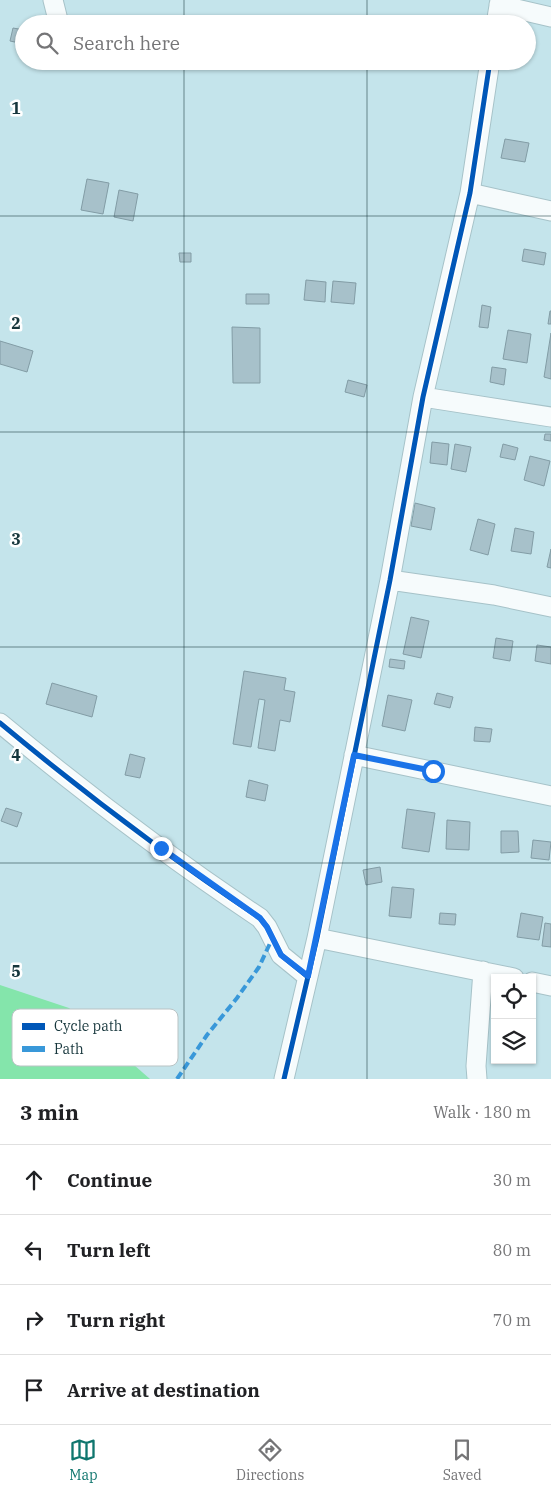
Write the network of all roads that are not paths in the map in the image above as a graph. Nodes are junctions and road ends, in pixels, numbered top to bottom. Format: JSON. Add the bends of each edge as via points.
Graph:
{"nodes":[{"id":1,"x":54,"y":0,"type":"edge"},
{"id":2,"x":499,"y":2,"type":"edge"},
{"id":3,"x":57,"y":15,"type":"edge"},
{"id":4,"x":497,"y":15,"type":"edge"},
{"id":5,"x":551,"y":17,"type":"edge"},
{"id":6,"x":489,"y":70,"type":"edge"},
{"id":7,"x":470,"y":192,"type":"junction"},
{"id":8,"x":551,"y":211,"type":"edge"},
{"id":9,"x":422,"y":397,"type":"junction"},
{"id":10,"x":551,"y":417,"type":"edge"},
{"id":11,"x":390,"y":580,"type":"junction"},
{"id":12,"x":551,"y":607,"type":"edge"},
{"id":13,"x":0,"y":723,"type":"edge"},
{"id":14,"x":354,"y":755,"type":"junction"},
{"id":15,"x":551,"y":796,"type":"edge"},
{"id":16,"x":317,"y":938,"type":"junction"},
{"id":17,"x":483,"y":971,"type":"junction"},
{"id":18,"x":496,"y":974,"type":"edge"},
{"id":19,"x":308,"y":976,"type":"junction"},
{"id":20,"x":536,"y":983,"type":"edge"},
{"id":21,"x":551,"y":986,"type":"edge"},
{"id":22,"x":284,"y":1079,"type":"edge"},
{"id":23,"x":477,"y":1079,"type":"edge"}],
"edges":[{"from":1,"to":3,"type":"street"},
{"from":2,"to":4,"type":"street"},
{"from":2,"to":5,"type":"street"},
{"from":6,"to":7,"type":"street"},
{"from":7,"to":8,"type":"street"},
{"from":7,"to":9,"type":"street"},
{"from":9,"to":10,"type":"street"},
{"from":9,"to":11,"type":"street"},
{"from":11,"to":12,"type":"street"},
{"from":11,"to":14,"type":"street"},
{"from":13,"to":19,"type":"street","via":[[161,848],[260,918],[281,955]]},
{"from":14,"to":15,"type":"street"},
{"from":14,"to":16,"type":"street"},
{"from":16,"to":17,"type":"street"},
{"from":16,"to":19,"type":"street"},
{"from":17,"to":18,"type":"street"},
{"from":17,"to":23,"type":"street"},
{"from":19,"to":22,"type":"street"},
{"from":20,"to":21,"type":"street"}]}
